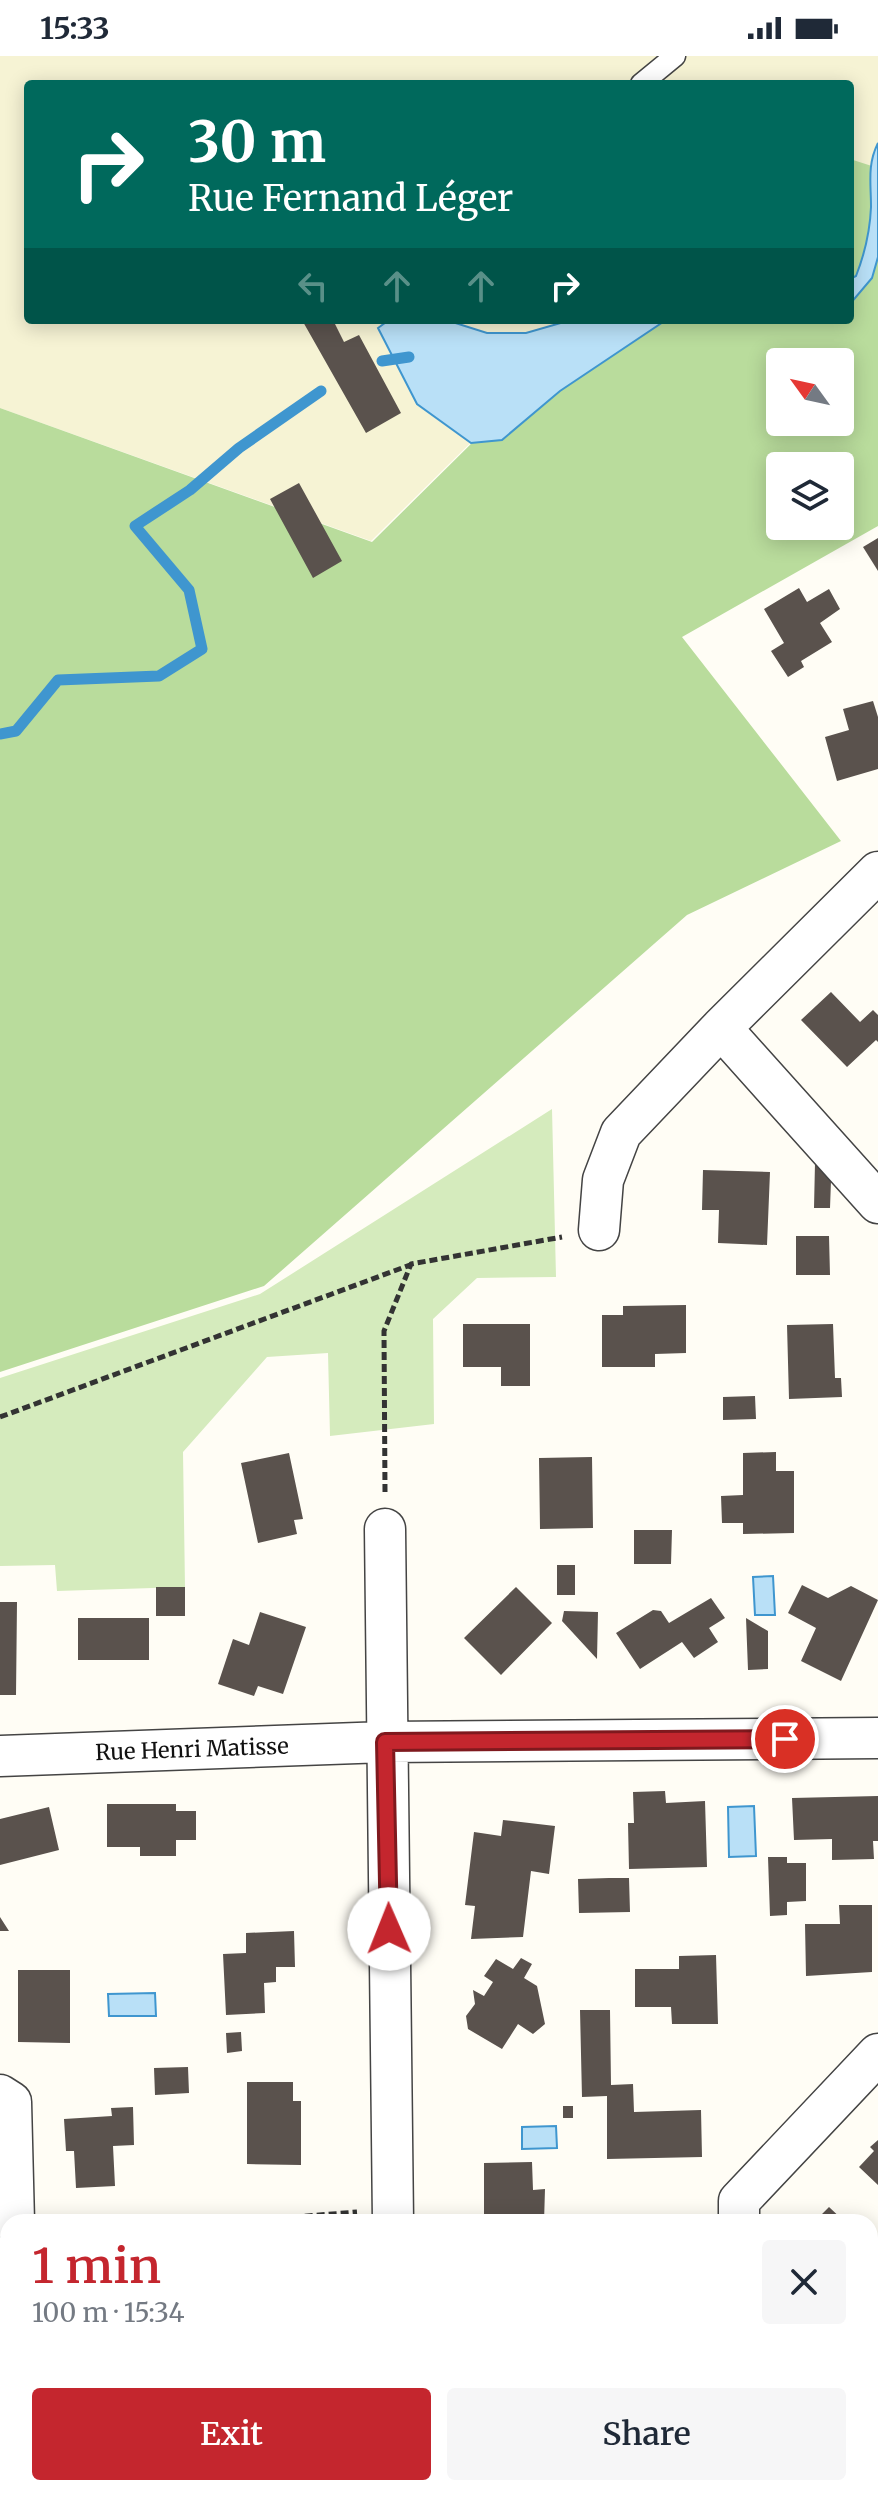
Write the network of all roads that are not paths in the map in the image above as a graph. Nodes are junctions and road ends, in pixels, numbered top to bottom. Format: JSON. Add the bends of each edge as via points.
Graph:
{"nodes":[{"id":1,"x":675,"y":56,"type":"edge"},
{"id":2,"x":646,"y":80,"type":"edge"},
{"id":3,"x":878,"y":872,"type":"edge"},
{"id":4,"x":721,"y":1028,"type":"junction"},
{"id":5,"x":878,"y":1203,"type":"edge"},
{"id":6,"x":599,"y":1230,"type":"road end"},
{"id":7,"x":385,"y":1529,"type":"road end"},
{"id":8,"x":878,"y":1738,"type":"edge"},
{"id":9,"x":385,"y":1742,"type":"junction"},
{"id":10,"x":0,"y":1756,"type":"edge"},
{"id":11,"x":878,"y":2054,"type":"edge"},
{"id":12,"x":0,"y":2095,"type":"edge"},
{"id":13,"x":14,"y":2214,"type":"edge"},
{"id":14,"x":394,"y":2214,"type":"edge"},
{"id":15,"x":739,"y":2214,"type":"edge"}],
"edges":[{"from":1,"to":2,"type":"lane"},
{"from":3,"to":4,"type":"street"},
{"from":4,"to":5,"type":"street"},
{"from":4,"to":6,"type":"street","via":[[621,1133],[603,1180]]},
{"from":7,"to":9,"type":"street"},
{"from":8,"to":9,"type":"street","name":"Rue Henri Matisse"},
{"from":9,"to":10,"type":"street","name":"Rue Henri Matisse"},
{"from":9,"to":14,"type":"street"},
{"from":11,"to":15,"type":"street","via":[[739,2201]]},
{"from":12,"to":13,"type":"street","via":[[11,2102]]}]}
